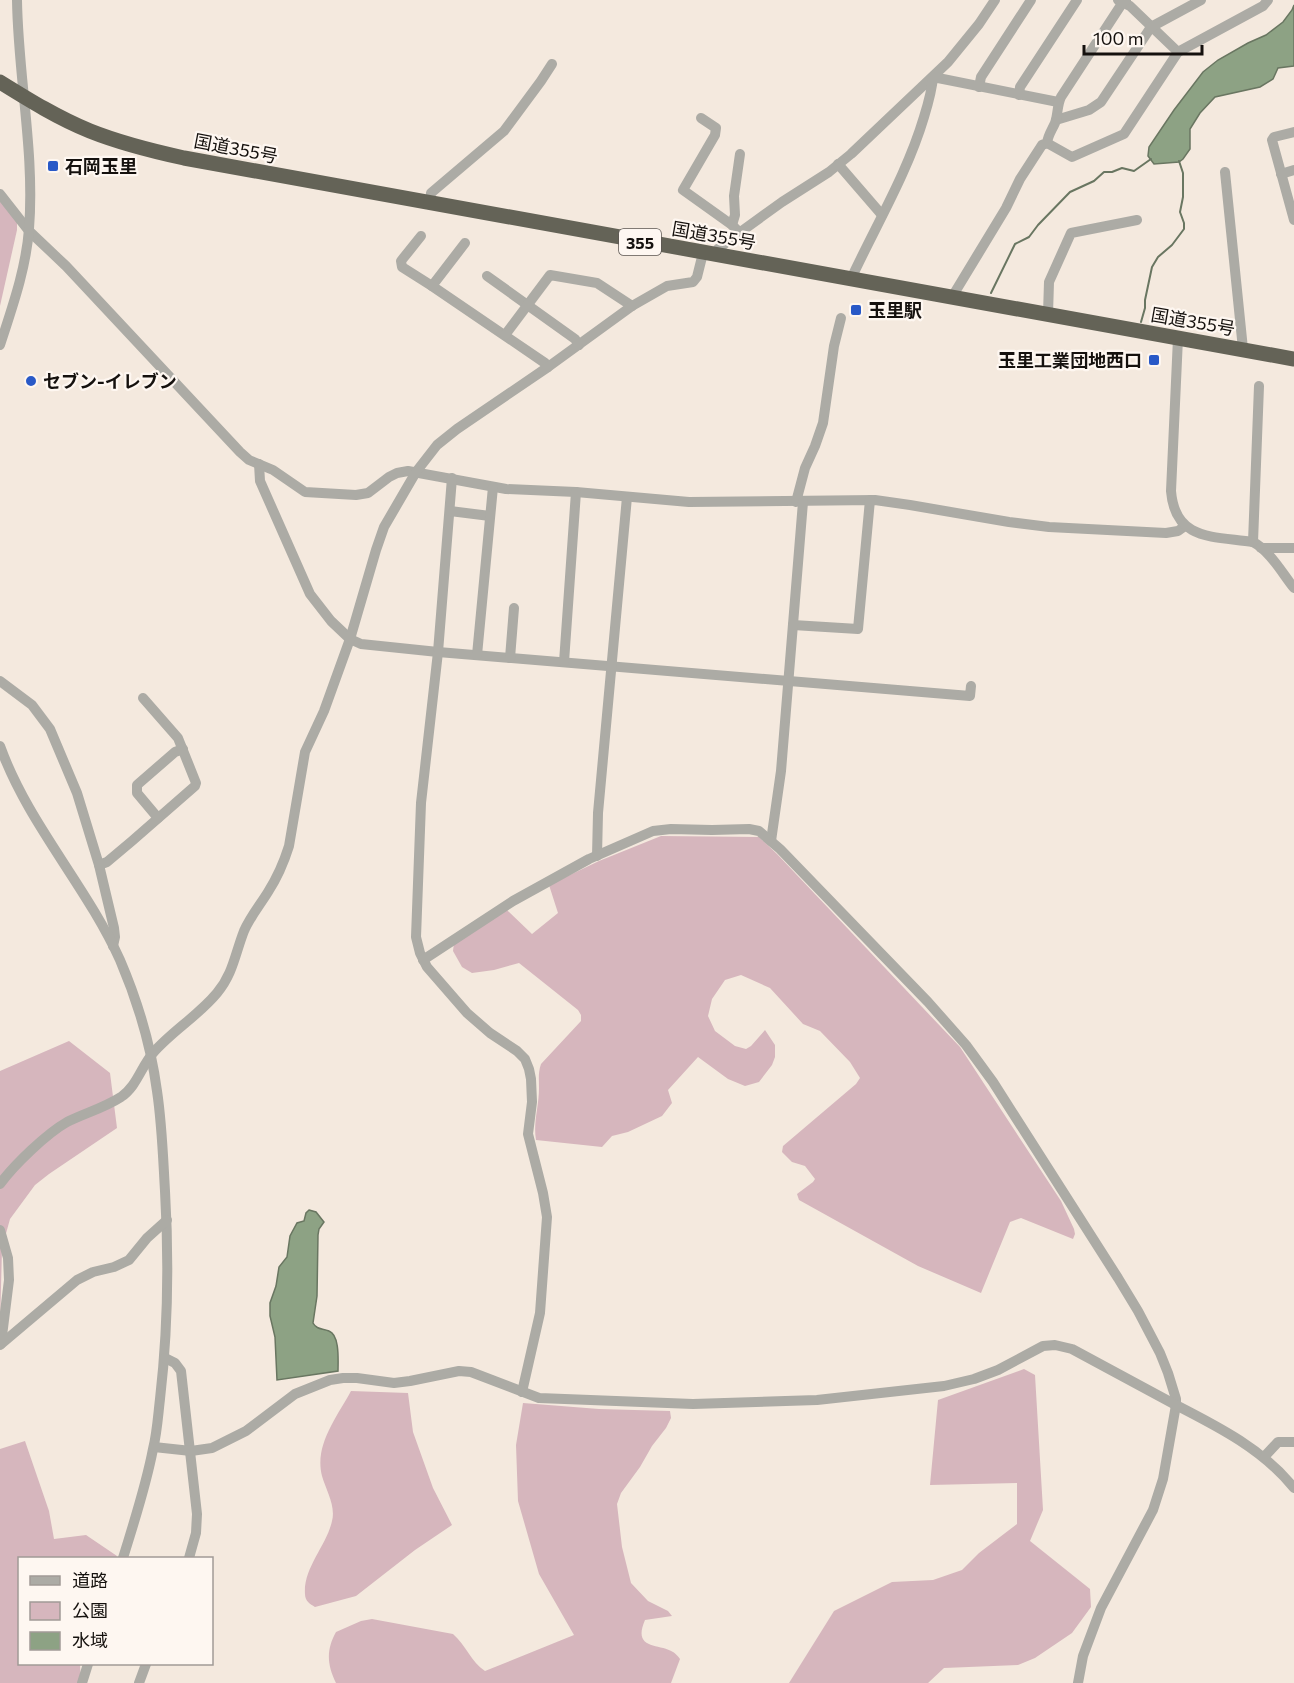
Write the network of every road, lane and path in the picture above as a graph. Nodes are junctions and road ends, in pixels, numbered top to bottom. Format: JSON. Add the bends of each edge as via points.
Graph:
{"nodes":[{"id":1,"x":17,"y":0,"type":"edge"},
{"id":2,"x":995,"y":0,"type":"edge"},
{"id":3,"x":1031,"y":0,"type":"edge"},
{"id":4,"x":1077,"y":0,"type":"edge"},
{"id":5,"x":1201,"y":0,"type":"edge"},
{"id":6,"x":1268,"y":0,"type":"edge"},
{"id":7,"x":1122,"y":1,"type":"edge"},
{"id":8,"x":1151,"y":27,"type":"junction"},
{"id":9,"x":1178,"y":52,"type":"junction"},
{"id":10,"x":552,"y":64,"type":"dead end"},
{"id":11,"x":933,"y":77,"type":"junction"},
{"id":12,"x":0,"y":82,"type":"edge"},
{"id":13,"x":979,"y":87,"type":"junction"},
{"id":14,"x":1019,"y":95,"type":"junction"},
{"id":15,"x":23,"y":97,"type":"junction"},
{"id":16,"x":1058,"y":102,"type":"junction"},
{"id":17,"x":701,"y":118,"type":"dead end"},
{"id":18,"x":1056,"y":120,"type":"junction"},
{"id":19,"x":1294,"y":132,"type":"edge"},
{"id":20,"x":1047,"y":143,"type":"junction"},
{"id":21,"x":740,"y":154,"type":"dead end"},
{"id":22,"x":838,"y":164,"type":"junction"},
{"id":23,"x":1294,"y":170,"type":"edge"},
{"id":24,"x":1226,"y":172,"type":"dead end"},
{"id":25,"x":1281,"y":174,"type":"junction"},
{"id":26,"x":0,"y":194,"type":"edge"},
{"id":27,"x":429,"y":203,"type":"junction"},
{"id":28,"x":882,"y":215,"type":"junction"},
{"id":29,"x":1137,"y":220,"type":"dead end"},
{"id":30,"x":1294,"y":220,"type":"edge"},
{"id":31,"x":736,"y":229,"type":"junction"},
{"id":32,"x":29,"y":231,"type":"junction"},
{"id":33,"x":421,"y":236,"type":"dead end"},
{"id":34,"x":465,"y":243,"type":"dead end"},
{"id":35,"x":708,"y":254,"type":"junction"},
{"id":36,"x":487,"y":276,"type":"dead end"},
{"id":37,"x":851,"y":279,"type":"junction"},
{"id":38,"x":432,"y":286,"type":"junction"},
{"id":39,"x":952,"y":297,"type":"junction"},
{"id":40,"x":527,"y":306,"type":"junction"},
{"id":41,"x":632,"y":306,"type":"junction"},
{"id":42,"x":1048,"y":314,"type":"junction"},
{"id":43,"x":841,"y":318,"type":"dead end"},
{"id":44,"x":505,"y":335,"type":"junction"},
{"id":45,"x":1178,"y":338,"type":"junction"},
{"id":46,"x":0,"y":345,"type":"edge"},
{"id":47,"x":579,"y":345,"type":"junction"},
{"id":48,"x":1243,"y":349,"type":"junction"},
{"id":49,"x":1294,"y":359,"type":"edge"},
{"id":50,"x":548,"y":367,"type":"junction"},
{"id":51,"x":1259,"y":386,"type":"dead end"},
{"id":52,"x":259,"y":464,"type":"junction"},
{"id":53,"x":416,"y":472,"type":"junction"},
{"id":54,"x":452,"y":478,"type":"junction"},
{"id":55,"x":493,"y":487,"type":"junction"},
{"id":56,"x":576,"y":492,"type":"junction"},
{"id":57,"x":627,"y":497,"type":"junction"},
{"id":58,"x":870,"y":500,"type":"junction"},
{"id":59,"x":799,"y":502,"type":"junction"},
{"id":60,"x":450,"y":511,"type":"junction"},
{"id":61,"x":490,"y":516,"type":"junction"},
{"id":62,"x":1185,"y":526,"type":"junction"},
{"id":63,"x":1257,"y":545,"type":"junction"},
{"id":64,"x":1294,"y":548,"type":"edge"},
{"id":65,"x":1294,"y":588,"type":"edge"},
{"id":66,"x":514,"y":608,"type":"dead end"},
{"id":67,"x":793,"y":625,"type":"junction"},
{"id":68,"x":350,"y":639,"type":"junction"},
{"id":69,"x":438,"y":652,"type":"junction"},
{"id":70,"x":477,"y":655,"type":"junction"},
{"id":71,"x":510,"y":658,"type":"junction"},
{"id":72,"x":564,"y":662,"type":"junction"},
{"id":73,"x":613,"y":666,"type":"junction"},
{"id":74,"x":0,"y":681,"type":"edge"},
{"id":75,"x":788,"y":681,"type":"junction"},
{"id":76,"x":971,"y":686,"type":"dead end"},
{"id":77,"x":143,"y":698,"type":"dead end"},
{"id":78,"x":0,"y":746,"type":"edge"},
{"id":79,"x":183,"y":749,"type":"junction"},
{"id":80,"x":158,"y":818,"type":"junction"},
{"id":81,"x":771,"y":841,"type":"junction"},
{"id":82,"x":597,"y":856,"type":"junction"},
{"id":83,"x":99,"y":865,"type":"junction"},
{"id":84,"x":113,"y":946,"type":"junction"},
{"id":85,"x":423,"y":960,"type":"junction"},
{"id":86,"x":151,"y":1055,"type":"junction"},
{"id":87,"x":0,"y":1184,"type":"edge"},
{"id":88,"x":167,"y":1220,"type":"junction"},
{"id":89,"x":0,"y":1230,"type":"edge"},
{"id":90,"x":0,"y":1345,"type":"edge"},
{"id":91,"x":165,"y":1358,"type":"junction"},
{"id":92,"x":522,"y":1392,"type":"junction"},
{"id":93,"x":1176,"y":1405,"type":"junction"},
{"id":94,"x":1294,"y":1442,"type":"edge"},
{"id":95,"x":154,"y":1447,"type":"junction"},
{"id":96,"x":191,"y":1451,"type":"junction"},
{"id":97,"x":1264,"y":1457,"type":"junction"},
{"id":98,"x":1294,"y":1488,"type":"edge"},
{"id":99,"x":123,"y":1557,"type":"edge"},
{"id":100,"x":189,"y":1557,"type":"edge"},
{"id":101,"x":88,"y":1665,"type":"edge"},
{"id":102,"x":146,"y":1665,"type":"edge"},
{"id":103,"x":82,"y":1683,"type":"edge"},
{"id":104,"x":138,"y":1683,"type":"edge"},
{"id":105,"x":1077,"y":1683,"type":"edge"}],
"edges":[{"from":1,"to":15,"type":"street"},
{"from":2,"to":11,"type":"street"},
{"from":3,"to":13,"type":"street","via":[[981,77]]},
{"from":4,"to":14,"type":"street","via":[[1020,87]]},
{"from":5,"to":8,"type":"street"},
{"from":6,"to":9,"type":"street"},
{"from":7,"to":8,"type":"street"},
{"from":7,"to":16,"type":"street"},
{"from":8,"to":9,"type":"street"},
{"from":8,"to":18,"type":"street","via":[[1101,102]]},
{"from":9,"to":20,"type":"street","via":[[1123,136],[1072,157]]},
{"from":10,"to":27,"type":"street","via":[[504,131],[431,193]]},
{"from":11,"to":13,"type":"street"},
{"from":11,"to":22,"type":"street"},
{"from":11,"to":28,"type":"street","via":[[917,140]]},
{"from":12,"to":15,"type":"highway","name":"国道355号","number":"355"},
{"from":13,"to":14,"type":"street"},
{"from":14,"to":16,"type":"street"},
{"from":15,"to":27,"type":"highway","name":"国道355号","number":"355","via":[[88,130],[151,151]]},
{"from":15,"to":32,"type":"street"},
{"from":16,"to":18,"type":"street"},
{"from":17,"to":31,"type":"street","via":[[716,128],[716,135],[682,190]]},
{"from":18,"to":20,"type":"street"},
{"from":19,"to":25,"type":"street","via":[[1272,138]]},
{"from":20,"to":39,"type":"street","via":[[1020,179]]},
{"from":21,"to":31,"type":"street","via":[[734,196]]},
{"from":22,"to":28,"type":"street"},
{"from":22,"to":31,"type":"street"},
{"from":23,"to":25,"type":"street"},
{"from":24,"to":48,"type":"street"},
{"from":25,"to":30,"type":"street"},
{"from":26,"to":32,"type":"street"},
{"from":27,"to":35,"type":"highway","name":"国道355号","number":"355"},
{"from":28,"to":37,"type":"street"},
{"from":29,"to":42,"type":"street","via":[[1071,232],[1049,282]]},
{"from":31,"to":35,"type":"street"},
{"from":32,"to":46,"type":"street"},
{"from":32,"to":52,"type":"street","via":[[240,452]]},
{"from":33,"to":38,"type":"street","via":[[401,261],[402,267]]},
{"from":34,"to":38,"type":"street"},
{"from":35,"to":37,"type":"highway","name":"国道355号","number":"355"},
{"from":35,"to":41,"type":"street","via":[[693,282],[661,288]]},
{"from":36,"to":40,"type":"street"},
{"from":37,"to":39,"type":"highway","name":"国道355号","number":"355"},
{"from":38,"to":44,"type":"street"},
{"from":39,"to":42,"type":"highway","name":"国道355号","number":"355"},
{"from":40,"to":41,"type":"street","via":[[550,275],[597,283]]},
{"from":40,"to":44,"type":"street"},
{"from":40,"to":47,"type":"street"},
{"from":41,"to":47,"type":"street"},
{"from":42,"to":45,"type":"highway","name":"国道355号","number":"355"},
{"from":43,"to":59,"type":"street","via":[[823,423],[805,468]]},
{"from":44,"to":50,"type":"street"},
{"from":45,"to":48,"type":"highway","name":"国道355号","number":"355"},
{"from":45,"to":62,"type":"street","via":[[1171,490],[1174,510]]},
{"from":47,"to":50,"type":"street"},
{"from":48,"to":49,"type":"highway","name":"国道355号","number":"355"},
{"from":50,"to":53,"type":"street","via":[[457,429],[437,445]]},
{"from":51,"to":63,"type":"street"},
{"from":52,"to":53,"type":"street","via":[[305,492],[319,494],[368,493],[397,473]]},
{"from":52,"to":68,"type":"street","via":[[260,481],[310,594]]},
{"from":53,"to":54,"type":"street"},
{"from":53,"to":68,"type":"street","via":[[382,533]]},
{"from":54,"to":55,"type":"street"},
{"from":54,"to":60,"type":"street"},
{"from":55,"to":56,"type":"street"},
{"from":55,"to":61,"type":"street"},
{"from":56,"to":57,"type":"street"},
{"from":56,"to":72,"type":"street"},
{"from":57,"to":59,"type":"street","via":[[689,502]]},
{"from":57,"to":73,"type":"street"},
{"from":58,"to":59,"type":"street"},
{"from":58,"to":62,"type":"street","via":[[1049,527],[1166,533]]},
{"from":58,"to":67,"type":"street","via":[[858,629]]},
{"from":59,"to":67,"type":"street"},
{"from":60,"to":61,"type":"street"},
{"from":60,"to":69,"type":"street"},
{"from":61,"to":70,"type":"street"},
{"from":62,"to":63,"type":"street","via":[[1199,533]]},
{"from":63,"to":64,"type":"street"},
{"from":63,"to":65,"type":"street"},
{"from":66,"to":71,"type":"street"},
{"from":67,"to":75,"type":"street"},
{"from":68,"to":69,"type":"street","via":[[361,644]]},
{"from":68,"to":86,"type":"street","via":[[305,752],[289,846],[276,879],[244,931],[236,961],[218,992]]},
{"from":69,"to":70,"type":"street"},
{"from":69,"to":85,"type":"street","via":[[421,802],[416,937]]},
{"from":70,"to":71,"type":"street"},
{"from":71,"to":72,"type":"street"},
{"from":72,"to":73,"type":"street"},
{"from":73,"to":75,"type":"street"},
{"from":73,"to":82,"type":"street"},
{"from":74,"to":83,"type":"street","via":[[32,705],[50,729],[77,793]]},
{"from":75,"to":76,"type":"street","via":[[970,696]]},
{"from":75,"to":81,"type":"street"},
{"from":77,"to":79,"type":"street"},
{"from":78,"to":84,"type":"street","via":[[17,786]]},
{"from":79,"to":80,"type":"street","via":[[195,786]]},
{"from":79,"to":80,"type":"street","via":[[137,785],[137,793]]},
{"from":80,"to":83,"type":"street"},
{"from":81,"to":82,"type":"street","via":[[759,831],[749,829],[660,829]]},
{"from":81,"to":93,"type":"street","via":[[928,1002],[979,1061],[1138,1311],[1164,1363]]},
{"from":82,"to":85,"type":"street","via":[[513,901]]},
{"from":83,"to":84,"type":"street","via":[[114,928]]},
{"from":84,"to":86,"type":"street","via":[[136,1002]]},
{"from":85,"to":92,"type":"street","via":[[467,1013],[517,1051],[529,1069],[528,1134],[547,1217],[540,1313]]},
{"from":86,"to":87,"type":"street","via":[[122,1096],[64,1124],[21,1160]]},
{"from":86,"to":88,"type":"street","via":[[160,1112]]},
{"from":88,"to":90,"type":"street","via":[[129,1260],[77,1280]]},
{"from":88,"to":91,"type":"street"},
{"from":89,"to":90,"type":"street","via":[[9,1280]]},
{"from":91,"to":95,"type":"street"},
{"from":91,"to":96,"type":"street","via":[[181,1371]]},
{"from":92,"to":93,"type":"street","via":[[539,1398],[693,1404],[817,1400],[974,1379],[1055,1344],[1072,1349]]},
{"from":92,"to":96,"type":"street","via":[[459,1371],[394,1383],[357,1378],[330,1380],[295,1394],[246,1431],[212,1448]]},
{"from":93,"to":97,"type":"street"},
{"from":93,"to":105,"type":"street","via":[[1163,1479],[1153,1510],[1101,1608]]},
{"from":94,"to":97,"type":"street","via":[[1278,1442]]},
{"from":95,"to":96,"type":"street"},
{"from":95,"to":99,"type":"street"},
{"from":96,"to":100,"type":"street","via":[[197,1514]]},
{"from":97,"to":98,"type":"street"},
{"from":101,"to":103,"type":"street"},
{"from":102,"to":104,"type":"street"}]}
